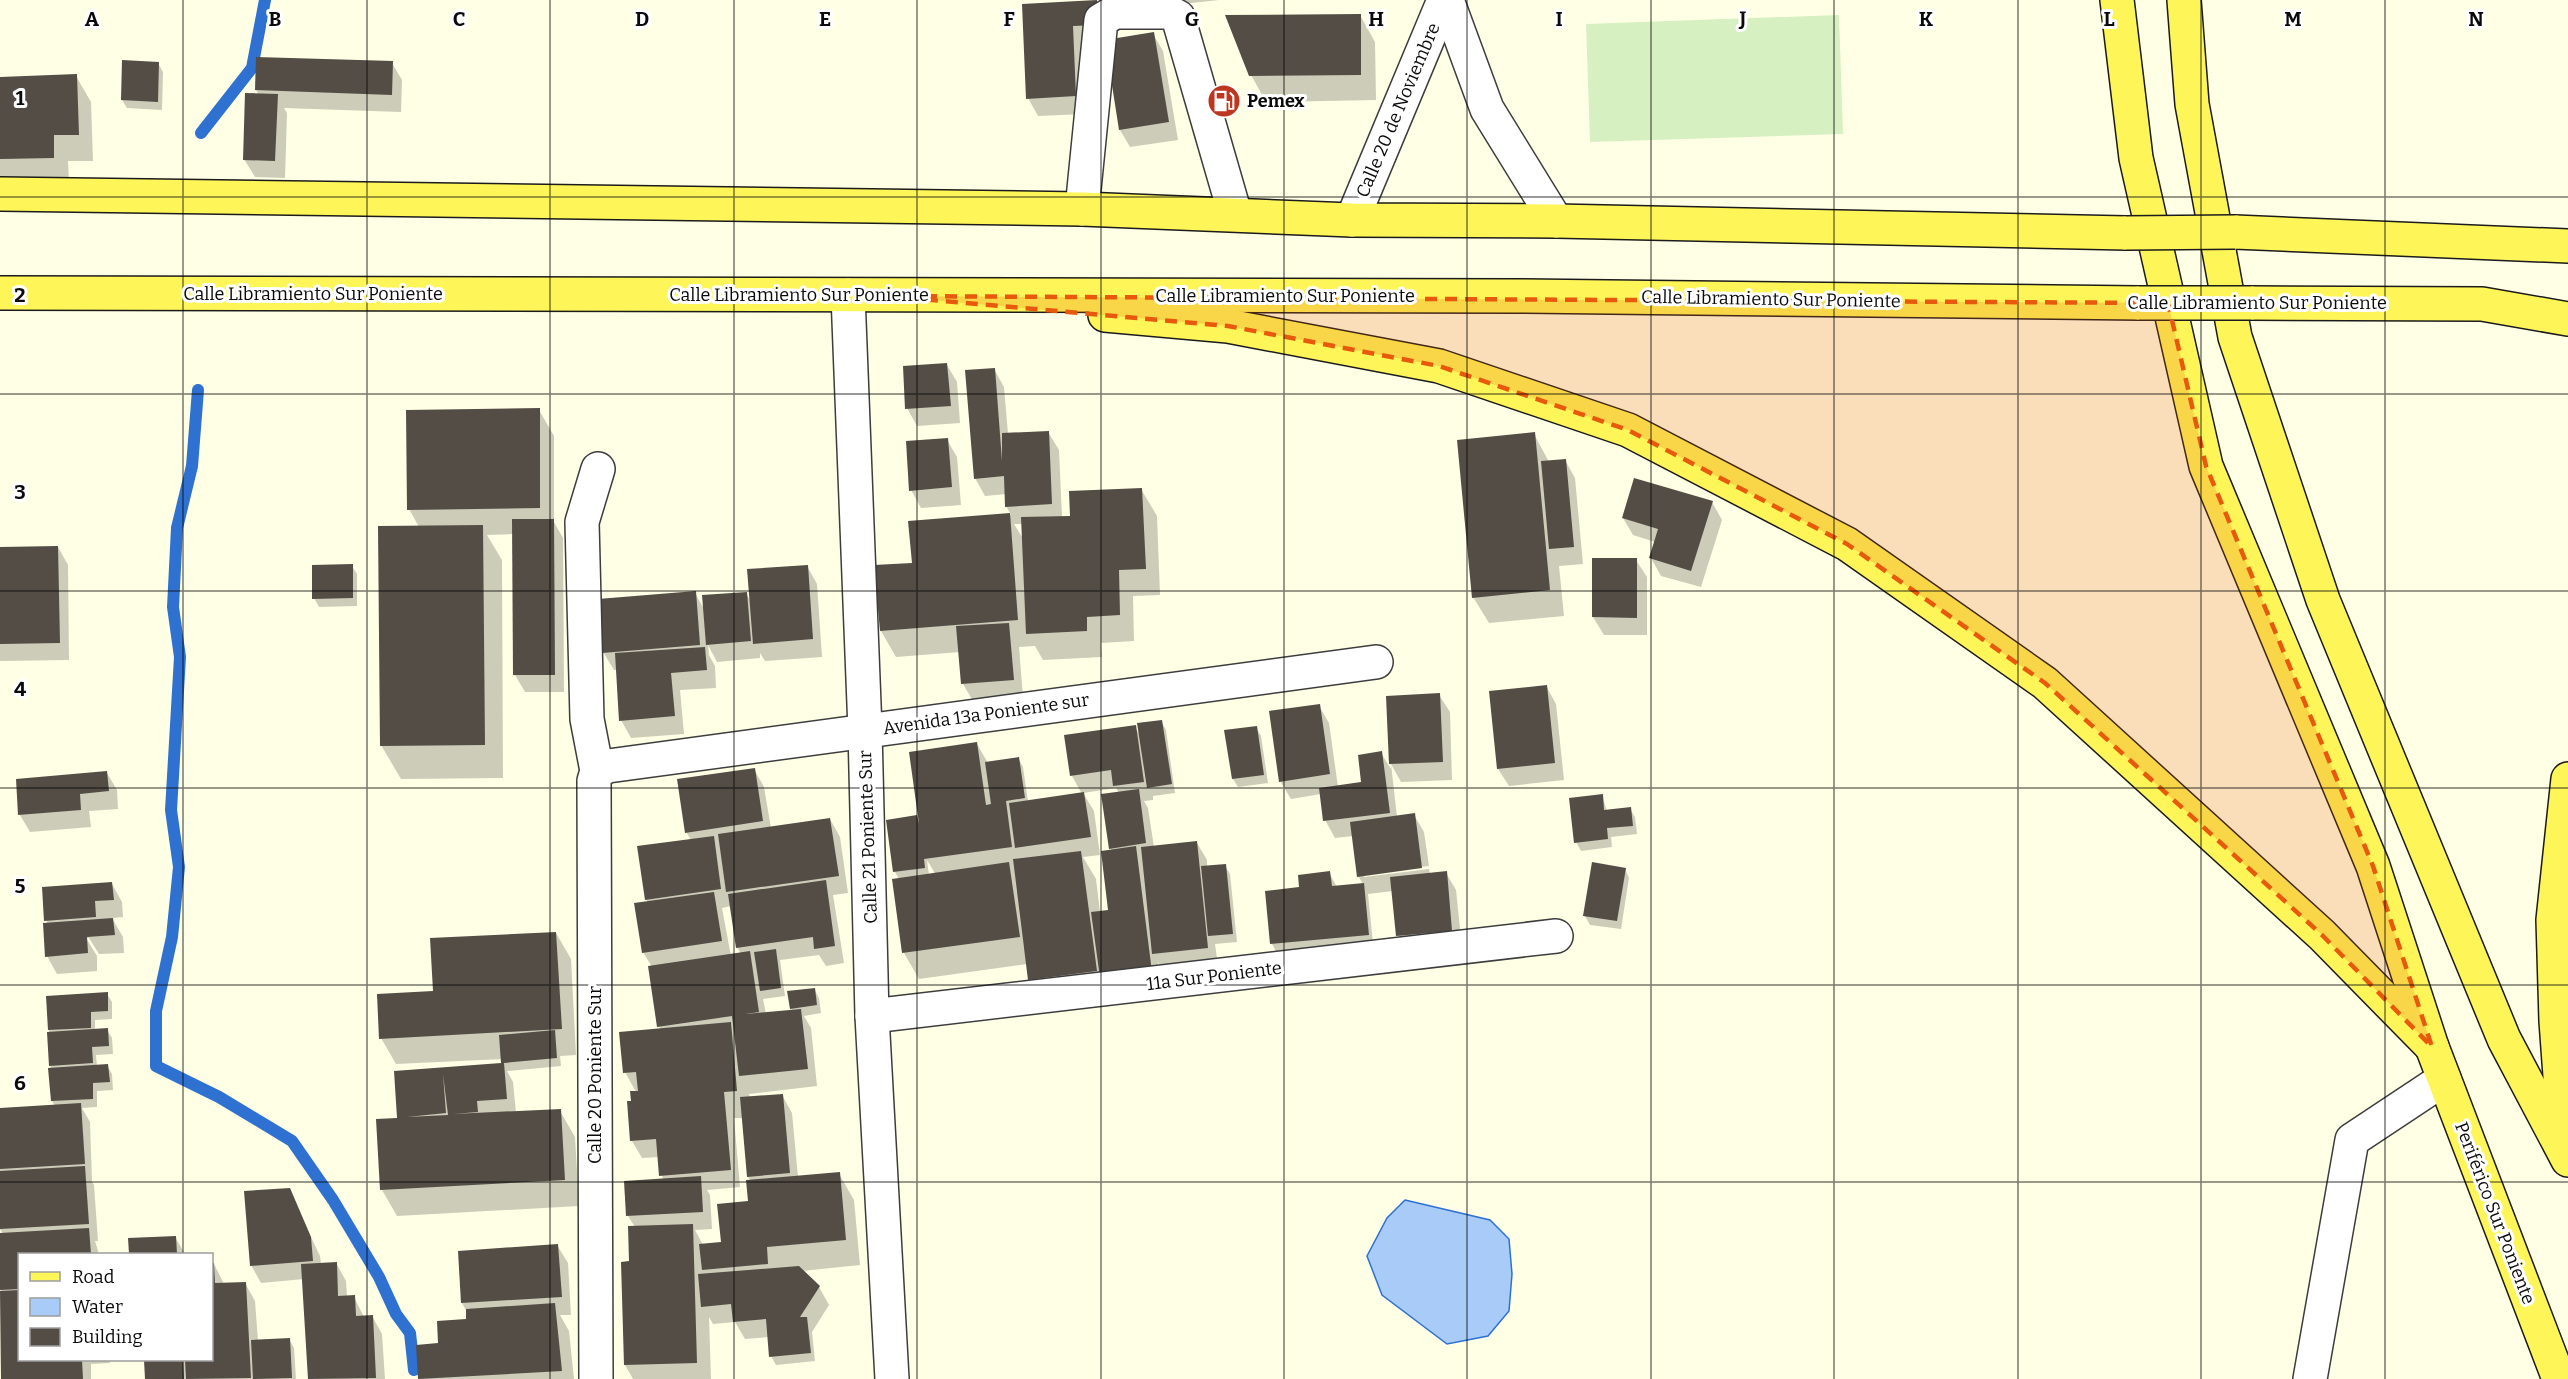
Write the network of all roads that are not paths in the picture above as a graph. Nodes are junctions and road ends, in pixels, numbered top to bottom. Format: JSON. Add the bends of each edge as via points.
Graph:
{"nodes":[{"id":1,"x":1445,"y":0,"type":"edge"},
{"id":2,"x":2117,"y":0,"type":"edge"},
{"id":3,"x":2184,"y":0,"type":"edge"},
{"id":4,"x":0,"y":194,"type":"edge"},
{"id":5,"x":1082,"y":209,"type":"junction"},
{"id":6,"x":1235,"y":214,"type":"junction"},
{"id":7,"x":1352,"y":220,"type":"junction"},
{"id":8,"x":1556,"y":221,"type":"junction"},
{"id":9,"x":2568,"y":246,"type":"edge"},
{"id":10,"x":0,"y":293,"type":"edge"},
{"id":11,"x":848,"y":295,"type":"junction"},
{"id":12,"x":885,"y":296,"type":"junction"},
{"id":13,"x":2568,"y":319,"type":"edge"},
{"id":14,"x":598,"y":468,"type":"dead end"},
{"id":15,"x":1376,"y":662,"type":"dead end"},
{"id":16,"x":865,"y":730,"type":"junction"},
{"id":17,"x":597,"y":771,"type":"junction"},
{"id":18,"x":2568,"y":779,"type":"edge"},
{"id":19,"x":1556,"y":936,"type":"dead end"},
{"id":20,"x":872,"y":1016,"type":"junction"},
{"id":21,"x":2432,"y":1047,"type":"junction"},
{"id":22,"x":2444,"y":1079,"type":"junction"},
{"id":23,"x":2567,"y":1158,"type":"edge"},
{"id":24,"x":596,"y":1379,"type":"edge"},
{"id":25,"x":892,"y":1379,"type":"edge"},
{"id":26,"x":2310,"y":1379,"type":"edge"},
{"id":27,"x":2559,"y":1379,"type":"edge"}],
"edges":[{"from":1,"to":7,"type":"street","name":"Calle 20 de Noviembre"},
{"from":1,"to":8,"type":"street","name":"Calle 20 de Noviembre","via":[[1487,109]]},
{"from":2,"to":21,"type":"main road","name":"Periférico Sur Poniente","via":[[2136,158],[2206,466],[2373,866]]},
{"from":3,"to":23,"type":"main road","via":[[2192,104],[2235,337],[2323,600],[2504,1039]]},
{"from":4,"to":5,"type":"main road"},
{"from":5,"to":6,"type":"main road"},
{"from":5,"to":6,"type":"street","via":[[1101,20],[1115,12],[1169,12],[1178,17]]},
{"from":6,"to":7,"type":"main road"},
{"from":7,"to":8,"type":"main road"},
{"from":8,"to":9,"type":"main road","bridge":true,"via":[[2235,232]]},
{"from":10,"to":11,"type":"main road","name":"Calle Libramiento Sur Poniente"},
{"from":11,"to":12,"type":"main road","name":"Calle Libramiento Sur Poniente"},
{"from":11,"to":16,"type":"street","name":"Calle 21 Poniente Sur"},
{"from":12,"to":13,"type":"main road","name":"Calle Libramiento Sur Poniente","bridge":true,"via":[[1516,296],[2482,304]]},
{"from":12,"to":21,"type":"main road","via":[[1228,326],[1439,366],[1628,429],[1847,544],[2045,683],[2322,935]]},
{"from":14,"to":17,"type":"street","name":"Calle 20 Poniente Sur","via":[[582,522],[587,719]]},
{"from":15,"to":16,"type":"street","name":"Avenida 13a Poniente sur"},
{"from":16,"to":17,"type":"street","name":"Avenida 13a Poniente sur","via":[[608,766]]},
{"from":16,"to":20,"type":"street","name":"Calle 21 Poniente Sur"},
{"from":17,"to":24,"type":"street","name":"Calle 20 Poniente Sur"},
{"from":18,"to":23,"type":"main road","via":[[2553,920]]},
{"from":19,"to":20,"type":"street","name":"11a Sur Poniente"},
{"from":20,"to":25,"type":"street","name":"Calle 21 Poniente Sur"},
{"from":21,"to":22,"type":"main road","name":"Periférico Sur Poniente"},
{"from":22,"to":26,"type":"street","via":[[2352,1140]]},
{"from":22,"to":27,"type":"main road","name":"Periférico Sur Poniente"}]}
